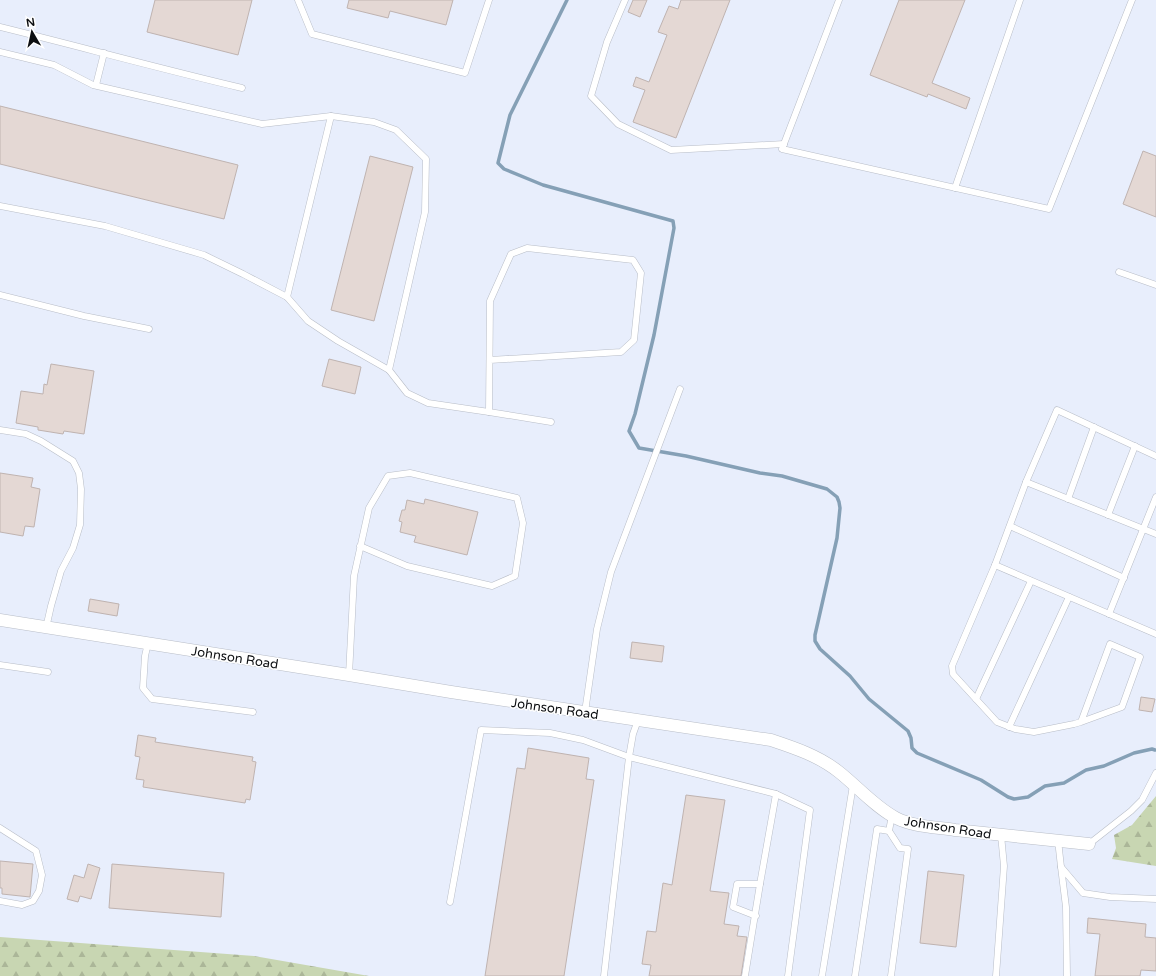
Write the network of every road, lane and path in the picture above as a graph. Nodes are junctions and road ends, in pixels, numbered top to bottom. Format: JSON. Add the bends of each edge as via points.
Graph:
{"nodes":[{"id":1,"x":298,"y":0,"type":"edge"},
{"id":2,"x":489,"y":0,"type":"edge"},
{"id":3,"x":625,"y":0,"type":"edge"},
{"id":4,"x":839,"y":0,"type":"edge"},
{"id":5,"x":1020,"y":0,"type":"edge"},
{"id":6,"x":1132,"y":0,"type":"edge"},
{"id":7,"x":0,"y":27,"type":"edge"},
{"id":8,"x":0,"y":52,"type":"edge"},
{"id":9,"x":104,"y":53,"type":"junction"},
{"id":10,"x":96,"y":85,"type":"junction"},
{"id":11,"x":242,"y":88,"type":"dead end"},
{"id":12,"x":331,"y":116,"type":"junction"},
{"id":13,"x":784,"y":144,"type":"junction"},
{"id":14,"x":955,"y":188,"type":"junction"},
{"id":15,"x":0,"y":206,"type":"edge"},
{"id":16,"x":1119,"y":272,"type":"dead end"},
{"id":17,"x":1156,"y":285,"type":"edge"},
{"id":18,"x":0,"y":296,"type":"edge"},
{"id":19,"x":287,"y":297,"type":"junction"},
{"id":20,"x":150,"y":329,"type":"dead end"},
{"id":21,"x":490,"y":360,"type":"junction"},
{"id":22,"x":389,"y":370,"type":"junction"},
{"id":23,"x":680,"y":389,"type":"dead end"},
{"id":24,"x":489,"y":412,"type":"junction"},
{"id":25,"x":551,"y":422,"type":"dead end"},
{"id":26,"x":1094,"y":427,"type":"junction"},
{"id":27,"x":0,"y":430,"type":"edge"},
{"id":28,"x":1135,"y":446,"type":"junction"},
{"id":29,"x":1156,"y":456,"type":"edge"},
{"id":30,"x":1026,"y":482,"type":"junction"},
{"id":31,"x":1156,"y":497,"type":"edge"},
{"id":32,"x":1068,"y":500,"type":"junction"},
{"id":33,"x":1108,"y":515,"type":"junction"},
{"id":34,"x":1010,"y":526,"type":"junction"},
{"id":35,"x":1143,"y":529,"type":"junction"},
{"id":36,"x":1156,"y":534,"type":"edge"},
{"id":37,"x":360,"y":546,"type":"junction"},
{"id":38,"x":995,"y":566,"type":"junction"},
{"id":39,"x":1124,"y":578,"type":"junction"},
{"id":40,"x":1030,"y":581,"type":"junction"},
{"id":41,"x":1069,"y":597,"type":"junction"},
{"id":42,"x":1109,"y":614,"type":"junction"},
{"id":43,"x":0,"y":620,"type":"edge"},
{"id":44,"x":46,"y":628,"type":"junction"},
{"id":45,"x":1156,"y":634,"type":"edge"},
{"id":46,"x":148,"y":643,"type":"junction"},
{"id":47,"x":0,"y":665,"type":"edge"},
{"id":48,"x":48,"y":672,"type":"dead end"},
{"id":49,"x":349,"y":675,"type":"junction"},
{"id":50,"x":976,"y":700,"type":"junction"},
{"id":51,"x":252,"y":712,"type":"dead end"},
{"id":52,"x":585,"y":712,"type":"junction"},
{"id":53,"x":638,"y":720,"type":"junction"},
{"id":54,"x":1081,"y":722,"type":"junction"},
{"id":55,"x":1009,"y":726,"type":"junction"},
{"id":56,"x":629,"y":757,"type":"junction"},
{"id":57,"x":1156,"y":773,"type":"edge"},
{"id":58,"x":853,"y":785,"type":"junction"},
{"id":59,"x":776,"y":794,"type":"junction"},
{"id":60,"x":892,"y":815,"type":"junction"},
{"id":61,"x":0,"y":828,"type":"edge"},
{"id":62,"x":889,"y":831,"type":"junction"},
{"id":63,"x":1001,"y":835,"type":"junction"},
{"id":64,"x":1058,"y":840,"type":"junction"},
{"id":65,"x":1089,"y":844,"type":"joint"},
{"id":66,"x":1060,"y":867,"type":"junction"},
{"id":67,"x":760,"y":884,"type":"junction"},
{"id":68,"x":1156,"y":899,"type":"edge"},
{"id":69,"x":0,"y":901,"type":"edge"},
{"id":70,"x":450,"y":902,"type":"dead end"},
{"id":71,"x":756,"y":916,"type":"junction"},
{"id":72,"x":604,"y":976,"type":"edge"},
{"id":73,"x":745,"y":976,"type":"edge"},
{"id":74,"x":788,"y":976,"type":"edge"},
{"id":75,"x":822,"y":976,"type":"edge"},
{"id":76,"x":855,"y":976,"type":"edge"},
{"id":77,"x":891,"y":976,"type":"edge"},
{"id":78,"x":996,"y":976,"type":"edge"},
{"id":79,"x":1067,"y":976,"type":"edge"}],
"edges":[{"from":1,"to":2,"type":"lane","via":[[312,34],[465,72]]},
{"from":3,"to":13,"type":"lane","via":[[607,42],[591,96],[618,124],[671,150]]},
{"from":4,"to":13,"type":"lane"},
{"from":5,"to":14,"type":"lane"},
{"from":6,"to":14,"type":"lane","via":[[1049,209]]},
{"from":7,"to":9,"type":"lane"},
{"from":8,"to":10,"type":"lane","via":[[54,65]]},
{"from":9,"to":10,"type":"lane"},
{"from":9,"to":11,"type":"lane"},
{"from":10,"to":12,"type":"lane","via":[[262,124]]},
{"from":12,"to":19,"type":"lane"},
{"from":12,"to":22,"type":"lane","via":[[374,122],[396,130],[426,159],[425,212]]},
{"from":13,"to":14,"type":"lane","via":[[782,149]]},
{"from":15,"to":19,"type":"lane","via":[[105,226],[204,255]]},
{"from":16,"to":17,"type":"lane"},
{"from":18,"to":20,"type":"lane"},
{"from":19,"to":22,"type":"lane","via":[[308,321]]},
{"from":21,"to":21,"type":"lane","via":[[490,301],[511,254],[527,248],[633,260],[641,273],[634,340],[621,352]]},
{"from":21,"to":24,"type":"lane"},
{"from":22,"to":24,"type":"lane","via":[[407,393],[428,403]]},
{"from":23,"to":52,"type":"lane","via":[[611,572],[597,629]]},
{"from":24,"to":25,"type":"lane"},
{"from":26,"to":28,"type":"lane"},
{"from":26,"to":30,"type":"lane","via":[[1057,410]]},
{"from":26,"to":32,"type":"lane"},
{"from":27,"to":44,"type":"lane","via":[[26,434],[41,440],[73,461],[79,473],[80,525],[73,548],[61,571]]},
{"from":28,"to":29,"type":"lane"},
{"from":28,"to":33,"type":"lane"},
{"from":30,"to":32,"type":"lane"},
{"from":30,"to":34,"type":"lane"},
{"from":31,"to":35,"type":"lane"},
{"from":32,"to":33,"type":"lane"},
{"from":33,"to":35,"type":"lane"},
{"from":34,"to":38,"type":"lane"},
{"from":34,"to":39,"type":"lane"},
{"from":35,"to":36,"type":"lane"},
{"from":35,"to":39,"type":"lane"},
{"from":37,"to":37,"type":"lane","via":[[369,508],[388,476],[410,473],[517,498],[523,523],[515,576],[492,586],[407,566]]},
{"from":37,"to":49,"type":"lane","via":[[354,576]]},
{"from":38,"to":40,"type":"lane"},
{"from":38,"to":50,"type":"lane","via":[[952,666],[953,674]]},
{"from":39,"to":42,"type":"lane"},
{"from":40,"to":41,"type":"lane"},
{"from":40,"to":50,"type":"lane"},
{"from":41,"to":42,"type":"lane"},
{"from":41,"to":55,"type":"lane"},
{"from":42,"to":45,"type":"lane"},
{"from":43,"to":44,"type":"street","name":"Johnson Road"},
{"from":44,"to":46,"type":"street","name":"Johnson Road"},
{"from":46,"to":49,"type":"street","name":"Johnson Road"},
{"from":46,"to":51,"type":"lane","via":[[143,688],[152,699]]},
{"from":47,"to":48,"type":"lane"},
{"from":49,"to":52,"type":"street","name":"Johnson Road"},
{"from":50,"to":55,"type":"lane","via":[[996,722]]},
{"from":52,"to":53,"type":"street","name":"Johnson Road"},
{"from":53,"to":56,"type":"lane"},
{"from":53,"to":58,"type":"street","name":"Johnson Road","via":[[771,740],[815,757],[839,772]]},
{"from":54,"to":54,"type":"lane","via":[[1122,707],[1140,657],[1110,644]]},
{"from":54,"to":55,"type":"lane","via":[[1034,732]]},
{"from":56,"to":59,"type":"lane"},
{"from":56,"to":70,"type":"lane","via":[[583,740],[550,733],[481,730]]},
{"from":56,"to":72,"type":"lane"},
{"from":57,"to":65,"type":"lane","via":[[1142,800]]},
{"from":58,"to":60,"type":"street","name":"Johnson Road"},
{"from":58,"to":75,"type":"lane"},
{"from":59,"to":67,"type":"lane"},
{"from":59,"to":74,"type":"lane","via":[[810,810]]},
{"from":60,"to":62,"type":"lane"},
{"from":60,"to":63,"type":"street","name":"Johnson Road","via":[[913,824]]},
{"from":61,"to":69,"type":"lane","via":[[36,851],[42,875],[39,891],[33,901],[22,905]]},
{"from":62,"to":76,"type":"lane","via":[[877,829]]},
{"from":62,"to":77,"type":"lane","via":[[900,848],[908,849]]},
{"from":63,"to":64,"type":"street","name":"Johnson Road"},
{"from":63,"to":78,"type":"lane","via":[[1004,866]]},
{"from":64,"to":65,"type":"street","name":"Johnson Road"},
{"from":64,"to":66,"type":"lane"},
{"from":66,"to":68,"type":"lane","via":[[1083,893]]},
{"from":66,"to":79,"type":"lane","via":[[1066,907]]},
{"from":67,"to":71,"type":"lane"},
{"from":67,"to":71,"type":"lane","via":[[737,884],[733,906]]},
{"from":71,"to":73,"type":"lane"}]}
